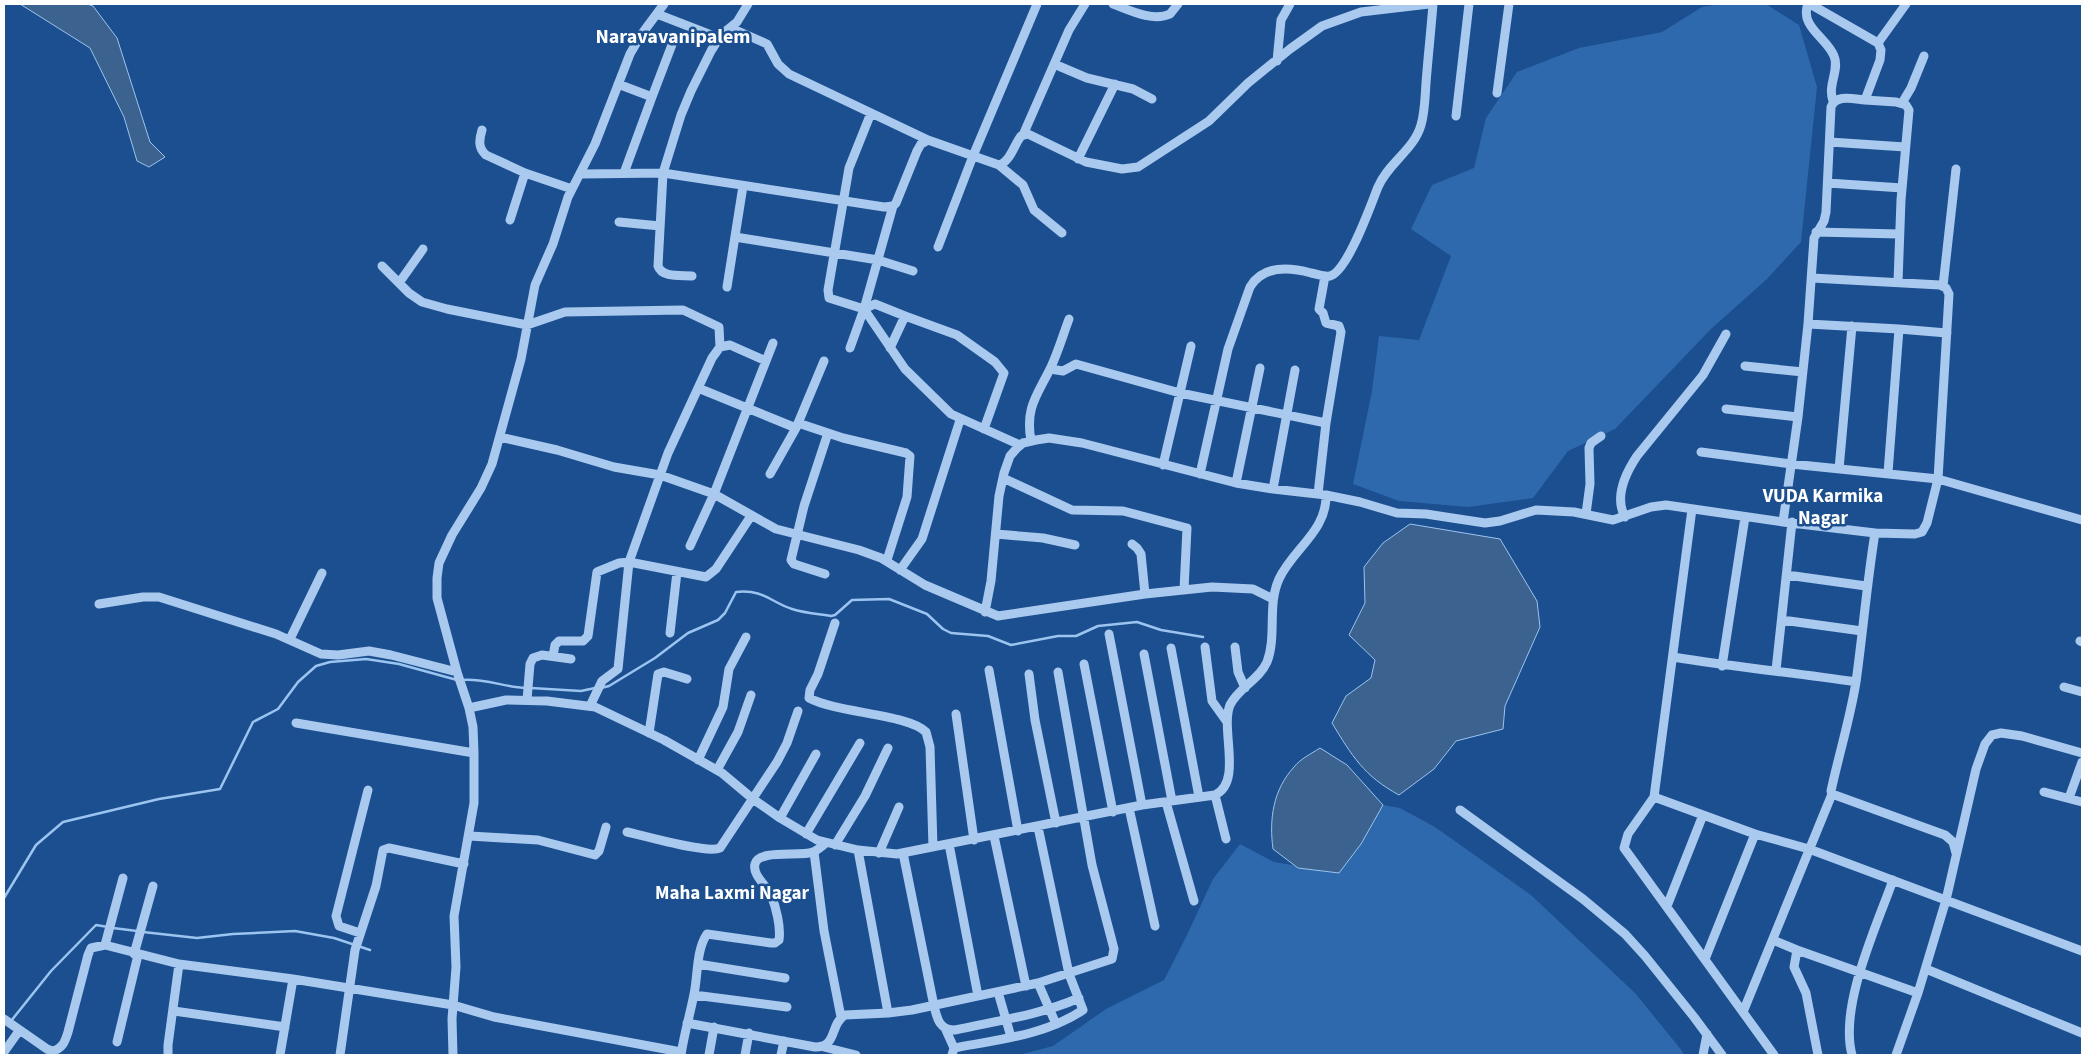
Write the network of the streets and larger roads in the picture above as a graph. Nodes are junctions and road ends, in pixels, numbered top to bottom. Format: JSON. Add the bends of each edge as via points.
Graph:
{"nodes":[{"id":1,"x":664,"y":4,"type":"edge"},
{"id":2,"x":748,"y":4,"type":"edge"},
{"id":3,"x":1037,"y":4,"type":"edge"},
{"id":4,"x":1085,"y":4,"type":"edge"},
{"id":5,"x":1113,"y":4,"type":"edge"},
{"id":6,"x":1178,"y":4,"type":"edge"},
{"id":7,"x":1290,"y":4,"type":"edge"},
{"id":8,"x":1429,"y":4,"type":"edge"},
{"id":9,"x":1433,"y":4,"type":"edge"},
{"id":10,"x":1469,"y":4,"type":"edge"},
{"id":11,"x":1509,"y":4,"type":"edge"},
{"id":12,"x":1809,"y":4,"type":"edge"},
{"id":13,"x":1906,"y":4,"type":"edge"},
{"id":14,"x":657,"y":14,"type":"junction"},
{"id":15,"x":730,"y":28,"type":"junction"},
{"id":16,"x":719,"y":38,"type":"junction"},
{"id":17,"x":674,"y":42,"type":"dead end"},
{"id":18,"x":1878,"y":43,"type":"junction"},
{"id":19,"x":1924,"y":56,"type":"dead end"},
{"id":20,"x":1276,"y":61,"type":"junction"},
{"id":21,"x":1054,"y":64,"type":"junction"},
{"id":22,"x":618,"y":84,"type":"junction"},
{"id":23,"x":1115,"y":84,"type":"junction"},
{"id":24,"x":1497,"y":92,"type":"dead end"},
{"id":25,"x":652,"y":97,"type":"junction"},
{"id":26,"x":1152,"y":99,"type":"dead end"},
{"id":27,"x":1865,"y":100,"type":"junction"},
{"id":28,"x":1833,"y":101,"type":"junction"},
{"id":29,"x":1902,"y":103,"type":"junction"},
{"id":30,"x":871,"y":113,"type":"junction"},
{"id":31,"x":1456,"y":116,"type":"dead end"},
{"id":32,"x":482,"y":130,"type":"dead end"},
{"id":33,"x":1023,"y":135,"type":"junction"},
{"id":34,"x":928,"y":140,"type":"junction"},
{"id":35,"x":1830,"y":142,"type":"junction"},
{"id":36,"x":1905,"y":147,"type":"junction"},
{"id":37,"x":973,"y":156,"type":"junction"},
{"id":38,"x":1078,"y":159,"type":"junction"},
{"id":39,"x":999,"y":165,"type":"junction"},
{"id":40,"x":1956,"y":169,"type":"dead end"},
{"id":41,"x":526,"y":173,"type":"junction"},
{"id":42,"x":624,"y":173,"type":"junction"},
{"id":43,"x":663,"y":173,"type":"junction"},
{"id":44,"x":582,"y":174,"type":"junction"},
{"id":45,"x":1828,"y":183,"type":"junction"},
{"id":46,"x":743,"y":186,"type":"junction"},
{"id":47,"x":1902,"y":188,"type":"junction"},
{"id":48,"x":572,"y":189,"type":"junction"},
{"id":49,"x":843,"y":202,"type":"junction"},
{"id":50,"x":893,"y":206,"type":"junction"},
{"id":51,"x":510,"y":220,"type":"dead end"},
{"id":52,"x":619,"y":222,"type":"dead end"},
{"id":53,"x":660,"y":226,"type":"junction"},
{"id":54,"x":1816,"y":232,"type":"junction"},
{"id":55,"x":1062,"y":233,"type":"dead end"},
{"id":56,"x":1898,"y":234,"type":"junction"},
{"id":57,"x":735,"y":237,"type":"junction"},
{"id":58,"x":938,"y":247,"type":"dead end"},
{"id":59,"x":423,"y":249,"type":"dead end"},
{"id":60,"x":836,"y":252,"type":"junction"},
{"id":61,"x":878,"y":260,"type":"junction"},
{"id":62,"x":382,"y":266,"type":"dead end"},
{"id":63,"x":913,"y":271,"type":"dead end"},
{"id":64,"x":692,"y":276,"type":"dead end"},
{"id":65,"x":1325,"y":276,"type":"junction"},
{"id":66,"x":1812,"y":278,"type":"junction"},
{"id":67,"x":1898,"y":282,"type":"junction"},
{"id":68,"x":399,"y":283,"type":"junction"},
{"id":69,"x":1943,"y":286,"type":"junction"},
{"id":70,"x":727,"y":287,"type":"dead end"},
{"id":71,"x":864,"y":309,"type":"junction"},
{"id":72,"x":905,"y":316,"type":"junction"},
{"id":73,"x":1069,"y":319,"type":"dead end"},
{"id":74,"x":1808,"y":324,"type":"junction"},
{"id":75,"x":527,"y":326,"type":"junction"},
{"id":76,"x":1852,"y":326,"type":"junction"},
{"id":77,"x":1899,"y":329,"type":"junction"},
{"id":78,"x":1947,"y":333,"type":"junction"},
{"id":79,"x":1726,"y":334,"type":"dead end"},
{"id":80,"x":773,"y":343,"type":"dead end"},
{"id":81,"x":1191,"y":346,"type":"dead end"},
{"id":82,"x":720,"y":347,"type":"junction"},
{"id":83,"x":850,"y":348,"type":"dead end"},
{"id":84,"x":890,"y":348,"type":"junction"},
{"id":85,"x":766,"y":361,"type":"junction"},
{"id":86,"x":824,"y":361,"type":"dead end"},
{"id":87,"x":1745,"y":366,"type":"dead end"},
{"id":88,"x":1260,"y":368,"type":"dead end"},
{"id":89,"x":1050,"y":369,"type":"junction"},
{"id":90,"x":1295,"y":370,"type":"dead end"},
{"id":91,"x":1803,"y":372,"type":"junction"},
{"id":92,"x":698,"y":388,"type":"junction"},
{"id":93,"x":1180,"y":393,"type":"junction"},
{"id":94,"x":1216,"y":401,"type":"junction"},
{"id":95,"x":1251,"y":408,"type":"junction"},
{"id":96,"x":747,"y":409,"type":"junction"},
{"id":97,"x":1726,"y":409,"type":"dead end"},
{"id":98,"x":1287,"y":415,"type":"junction"},
{"id":99,"x":1798,"y":416,"type":"junction"},
{"id":100,"x":960,"y":420,"type":"junction"},
{"id":101,"x":1326,"y":423,"type":"junction"},
{"id":102,"x":797,"y":425,"type":"junction"},
{"id":103,"x":984,"y":429,"type":"junction"},
{"id":104,"x":828,"y":433,"type":"junction"},
{"id":105,"x":1601,"y":436,"type":"dead end"},
{"id":106,"x":500,"y":437,"type":"junction"},
{"id":107,"x":1030,"y":441,"type":"junction"},
{"id":108,"x":1020,"y":445,"type":"junction"},
{"id":109,"x":1701,"y":452,"type":"dead end"},
{"id":110,"x":1791,"y":464,"type":"junction"},
{"id":111,"x":1163,"y":465,"type":"junction"},
{"id":112,"x":1839,"y":469,"type":"junction"},
{"id":113,"x":770,"y":474,"type":"dead end"},
{"id":114,"x":1200,"y":474,"type":"junction"},
{"id":115,"x":1888,"y":474,"type":"junction"},
{"id":116,"x":660,"y":475,"type":"junction"},
{"id":117,"x":1003,"y":478,"type":"junction"},
{"id":118,"x":1938,"y":480,"type":"junction"},
{"id":119,"x":1236,"y":482,"type":"junction"},
{"id":120,"x":1273,"y":489,"type":"junction"},
{"id":121,"x":714,"y":494,"type":"junction"},
{"id":122,"x":1322,"y":495,"type":"junction"},
{"id":123,"x":1692,"y":508,"type":"junction"},
{"id":124,"x":1586,"y":514,"type":"junction"},
{"id":125,"x":751,"y":516,"type":"junction"},
{"id":126,"x":1625,"y":517,"type":"junction"},
{"id":127,"x":1745,"y":517,"type":"junction"},
{"id":128,"x":2082,"y":520,"type":"edge"},
{"id":129,"x":1788,"y":522,"type":"junction"},
{"id":130,"x":1875,"y":533,"type":"junction"},
{"id":131,"x":996,"y":534,"type":"junction"},
{"id":132,"x":796,"y":535,"type":"junction"},
{"id":133,"x":1132,"y":544,"type":"dead end"},
{"id":134,"x":1075,"y":545,"type":"dead end"},
{"id":135,"x":690,"y":546,"type":"dead end"},
{"id":136,"x":887,"y":560,"type":"junction"},
{"id":137,"x":629,"y":562,"type":"junction"},
{"id":138,"x":900,"y":570,"type":"junction"},
{"id":139,"x":677,"y":572,"type":"junction"},
{"id":140,"x":322,"y":573,"type":"dead end"},
{"id":141,"x":825,"y":574,"type":"dead end"},
{"id":142,"x":1787,"y":576,"type":"junction"},
{"id":143,"x":1866,"y":586,"type":"junction"},
{"id":144,"x":1184,"y":590,"type":"junction"},
{"id":145,"x":1145,"y":594,"type":"junction"},
{"id":146,"x":1273,"y":599,"type":"junction"},
{"id":147,"x":99,"y":604,"type":"dead end"},
{"id":148,"x":985,"y":612,"type":"junction"},
{"id":149,"x":1782,"y":620,"type":"junction"},
{"id":150,"x":835,"y":623,"type":"dead end"},
{"id":151,"x":1862,"y":631,"type":"junction"},
{"id":152,"x":670,"y":633,"type":"dead end"},
{"id":153,"x":1108,"y":634,"type":"dead end"},
{"id":154,"x":746,"y":637,"type":"dead end"},
{"id":155,"x":290,"y":639,"type":"junction"},
{"id":156,"x":1205,"y":647,"type":"dead end"},
{"id":157,"x":1235,"y":647,"type":"dead end"},
{"id":158,"x":1171,"y":648,"type":"dead end"},
{"id":159,"x":1144,"y":654,"type":"dead end"},
{"id":160,"x":553,"y":656,"type":"junction"},
{"id":161,"x":1673,"y":657,"type":"junction"},
{"id":162,"x":571,"y":659,"type":"dead end"},
{"id":163,"x":1084,"y":664,"type":"dead end"},
{"id":164,"x":1722,"y":666,"type":"junction"},
{"id":165,"x":989,"y":670,"type":"dead end"},
{"id":166,"x":1776,"y":670,"type":"junction"},
{"id":167,"x":1058,"y":672,"type":"dead end"},
{"id":168,"x":1029,"y":674,"type":"dead end"},
{"id":169,"x":459,"y":677,"type":"junction"},
{"id":170,"x":687,"y":679,"type":"dead end"},
{"id":171,"x":1856,"y":682,"type":"junction"},
{"id":172,"x":2064,"y":687,"type":"dead end"},
{"id":173,"x":1245,"y":688,"type":"junction"},
{"id":174,"x":528,"y":692,"type":"junction"},
{"id":175,"x":2082,"y":692,"type":"edge"},
{"id":176,"x":751,"y":694,"type":"dead end"},
{"id":177,"x":590,"y":706,"type":"junction"},
{"id":178,"x":469,"y":708,"type":"junction"},
{"id":179,"x":798,"y":711,"type":"dead end"},
{"id":180,"x":956,"y":714,"type":"dead end"},
{"id":181,"x":1228,"y":722,"type":"junction"},
{"id":182,"x":296,"y":723,"type":"dead end"},
{"id":183,"x":649,"y":733,"type":"junction"},
{"id":184,"x":860,"y":743,"type":"dead end"},
{"id":185,"x":888,"y":748,"type":"dead end"},
{"id":186,"x":474,"y":753,"type":"junction"},
{"id":187,"x":2082,"y":753,"type":"edge"},
{"id":188,"x":816,"y":754,"type":"dead end"},
{"id":189,"x":698,"y":760,"type":"junction"},
{"id":190,"x":2082,"y":762,"type":"edge"},
{"id":191,"x":717,"y":770,"type":"junction"},
{"id":192,"x":368,"y":790,"type":"dead end"},
{"id":193,"x":2044,"y":792,"type":"dead end"},
{"id":194,"x":1832,"y":794,"type":"junction"},
{"id":195,"x":1215,"y":795,"type":"junction"},
{"id":196,"x":1199,"y":797,"type":"junction"},
{"id":197,"x":1654,"y":797,"type":"junction"},
{"id":198,"x":2069,"y":798,"type":"junction"},
{"id":199,"x":753,"y":799,"type":"junction"},
{"id":200,"x":1169,"y":801,"type":"junction"},
{"id":201,"x":2082,"y":802,"type":"edge"},
{"id":202,"x":1142,"y":805,"type":"junction"},
{"id":203,"x":899,"y":807,"type":"dead end"},
{"id":204,"x":1129,"y":808,"type":"junction"},
{"id":205,"x":1460,"y":810,"type":"dead end"},
{"id":206,"x":1113,"y":812,"type":"junction"},
{"id":207,"x":1703,"y":815,"type":"junction"},
{"id":208,"x":780,"y":818,"type":"junction"},
{"id":209,"x":1083,"y":818,"type":"junction"},
{"id":210,"x":1056,"y":823,"type":"junction"},
{"id":211,"x":606,"y":827,"type":"dead end"},
{"id":212,"x":1038,"y":827,"type":"junction"},
{"id":213,"x":1018,"y":831,"type":"junction"},
{"id":214,"x":627,"y":832,"type":"dead end"},
{"id":215,"x":806,"y":834,"type":"junction"},
{"id":216,"x":1755,"y":834,"type":"junction"},
{"id":217,"x":469,"y":836,"type":"junction"},
{"id":218,"x":994,"y":836,"type":"junction"},
{"id":219,"x":1226,"y":839,"type":"dead end"},
{"id":220,"x":974,"y":840,"type":"junction"},
{"id":221,"x":831,"y":844,"type":"junction"},
{"id":222,"x":950,"y":844,"type":"junction"},
{"id":223,"x":933,"y":847,"type":"junction"},
{"id":224,"x":1809,"y":849,"type":"junction"},
{"id":225,"x":858,"y":850,"type":"junction"},
{"id":226,"x":814,"y":852,"type":"junction"},
{"id":227,"x":879,"y":853,"type":"junction"},
{"id":228,"x":903,"y":853,"type":"junction"},
{"id":229,"x":1956,"y":856,"type":"junction"},
{"id":230,"x":464,"y":864,"type":"junction"},
{"id":231,"x":123,"y":878,"type":"dead end"},
{"id":232,"x":1893,"y":880,"type":"junction"},
{"id":233,"x":153,"y":886,"type":"dead end"},
{"id":234,"x":1946,"y":900,"type":"junction"},
{"id":235,"x":1194,"y":901,"type":"dead end"},
{"id":236,"x":1667,"y":906,"type":"junction"},
{"id":237,"x":1155,"y":926,"type":"dead end"},
{"id":238,"x":359,"y":936,"type":"junction"},
{"id":239,"x":1772,"y":940,"type":"junction"},
{"id":240,"x":105,"y":945,"type":"junction"},
{"id":241,"x":1797,"y":950,"type":"junction"},
{"id":242,"x":2082,"y":951,"type":"edge"},
{"id":243,"x":136,"y":954,"type":"junction"},
{"id":244,"x":1705,"y":959,"type":"junction"},
{"id":245,"x":179,"y":964,"type":"junction"},
{"id":246,"x":698,"y":964,"type":"junction"},
{"id":247,"x":1926,"y":969,"type":"junction"},
{"id":248,"x":1860,"y":972,"type":"junction"},
{"id":249,"x":1069,"y":974,"type":"junction"},
{"id":250,"x":785,"y":978,"type":"dead end"},
{"id":251,"x":293,"y":979,"type":"junction"},
{"id":252,"x":1038,"y":983,"type":"junction"},
{"id":253,"x":1026,"y":986,"type":"junction"},
{"id":254,"x":349,"y":988,"type":"junction"},
{"id":255,"x":998,"y":992,"type":"junction"},
{"id":256,"x":1918,"y":993,"type":"junction"},
{"id":257,"x":694,"y":995,"type":"junction"},
{"id":258,"x":978,"y":996,"type":"junction"},
{"id":259,"x":1079,"y":998,"type":"junction"},
{"id":260,"x":453,"y":1005,"type":"junction"},
{"id":261,"x":934,"y":1006,"type":"junction"},
{"id":262,"x":787,"y":1007,"type":"dead end"},
{"id":263,"x":1049,"y":1009,"type":"junction"},
{"id":264,"x":174,"y":1011,"type":"junction"},
{"id":265,"x":1742,"y":1012,"type":"junction"},
{"id":266,"x":888,"y":1013,"type":"junction"},
{"id":267,"x":841,"y":1018,"type":"junction"},
{"id":268,"x":4,"y":1019,"type":"edge"},
{"id":269,"x":1005,"y":1020,"type":"junction"},
{"id":270,"x":687,"y":1023,"type":"junction"},
{"id":271,"x":1056,"y":1024,"type":"junction"},
{"id":272,"x":285,"y":1027,"type":"junction"},
{"id":273,"x":714,"y":1027,"type":"junction"},
{"id":274,"x":15,"y":1028,"type":"junction"},
{"id":275,"x":945,"y":1028,"type":"junction"},
{"id":276,"x":749,"y":1033,"type":"junction"},
{"id":277,"x":2082,"y":1033,"type":"edge"},
{"id":278,"x":1707,"y":1034,"type":"junction"},
{"id":279,"x":1010,"y":1037,"type":"junction"},
{"id":280,"x":784,"y":1041,"type":"junction"},
{"id":281,"x":117,"y":1042,"type":"dead end"},
{"id":282,"x":821,"y":1050,"type":"edge"},
{"id":283,"x":4,"y":1051,"type":"edge"},
{"id":284,"x":953,"y":1051,"type":"edge"},
{"id":285,"x":59,"y":1053,"type":"edge"},
{"id":286,"x":681,"y":1054,"type":"edge"},
{"id":287,"x":13,"y":1055,"type":"edge"},
{"id":288,"x":168,"y":1055,"type":"edge"},
{"id":289,"x":280,"y":1055,"type":"edge"},
{"id":290,"x":340,"y":1055,"type":"edge"},
{"id":291,"x":452,"y":1055,"type":"edge"},
{"id":292,"x":709,"y":1055,"type":"edge"},
{"id":293,"x":745,"y":1055,"type":"edge"},
{"id":294,"x":781,"y":1055,"type":"edge"},
{"id":295,"x":856,"y":1055,"type":"edge"},
{"id":296,"x":1703,"y":1055,"type":"edge"},
{"id":297,"x":1722,"y":1055,"type":"edge"},
{"id":298,"x":1774,"y":1055,"type":"edge"},
{"id":299,"x":1818,"y":1055,"type":"edge"},
{"id":300,"x":1852,"y":1055,"type":"edge"},
{"id":301,"x":1896,"y":1055,"type":"edge"}],
"edges":[{"from":1,"to":14,"type":"street"},
{"from":2,"to":15,"type":"street"},
{"from":3,"to":37,"type":"street"},
{"from":4,"to":21,"type":"street"},
{"from":5,"to":6,"type":"street","via":[[1158,16],[1170,14]]},
{"from":7,"to":20,"type":"street","via":[[1281,20]]},
{"from":8,"to":20,"type":"street","via":[[1371,10],[1344,17],[1308,35]]},
{"from":9,"to":65,"type":"street","via":[[1425,106],[1418,133],[1380,181],[1349,253],[1336,272]]},
{"from":10,"to":31,"type":"street"},
{"from":11,"to":24,"type":"street"},
{"from":12,"to":18,"type":"street"},
{"from":12,"to":28,"type":"street","via":[[1805,11],[1806,19],[1834,56],[1830,90]]},
{"from":13,"to":18,"type":"street"},
{"from":14,"to":16,"type":"street"},
{"from":14,"to":22,"type":"street","via":[[636,44]]},
{"from":15,"to":16,"type":"street"},
{"from":15,"to":30,"type":"street","via":[[767,44],[778,64],[789,74]]},
{"from":16,"to":43,"type":"street","via":[[690,90]]},
{"from":17,"to":25,"type":"street"},
{"from":18,"to":27,"type":"street","via":[[1880,60]]},
{"from":19,"to":29,"type":"street"},
{"from":20,"to":38,"type":"street","via":[[1209,121],[1144,164],[1122,169]]},
{"from":21,"to":23,"type":"street","via":[[1087,78]]},
{"from":21,"to":33,"type":"street"},
{"from":22,"to":25,"type":"street"},
{"from":22,"to":44,"type":"street"},
{"from":23,"to":26,"type":"street"},
{"from":23,"to":38,"type":"street"},
{"from":25,"to":42,"type":"street"},
{"from":27,"to":28,"type":"street","via":[[1840,98]]},
{"from":27,"to":29,"type":"street"},
{"from":28,"to":35,"type":"street"},
{"from":29,"to":36,"type":"street","via":[[1910,114]]},
{"from":30,"to":34,"type":"street"},
{"from":30,"to":49,"type":"street","via":[[849,168]]},
{"from":32,"to":41,"type":"street","via":[[479,139],[481,151]]},
{"from":33,"to":38,"type":"street","via":[[1031,135]]},
{"from":33,"to":39,"type":"street","via":[[1007,160]]},
{"from":34,"to":37,"type":"street"},
{"from":34,"to":50,"type":"street","via":[[917,151],[900,197]]},
{"from":35,"to":36,"type":"street"},
{"from":35,"to":45,"type":"street"},
{"from":36,"to":47,"type":"street"},
{"from":37,"to":39,"type":"street"},
{"from":37,"to":58,"type":"street"},
{"from":39,"to":55,"type":"street","via":[[1023,185],[1034,210]]},
{"from":40,"to":69,"type":"street"},
{"from":41,"to":48,"type":"street"},
{"from":41,"to":51,"type":"street"},
{"from":42,"to":43,"type":"street"},
{"from":42,"to":44,"type":"street"},
{"from":43,"to":46,"type":"street"},
{"from":43,"to":53,"type":"street"},
{"from":44,"to":48,"type":"street"},
{"from":45,"to":47,"type":"street"},
{"from":45,"to":54,"type":"street","via":[[1826,217]]},
{"from":46,"to":49,"type":"street"},
{"from":46,"to":57,"type":"street"},
{"from":47,"to":56,"type":"street"},
{"from":48,"to":75,"type":"street","via":[[535,285]]},
{"from":49,"to":50,"type":"street","via":[[871,207]]},
{"from":49,"to":60,"type":"street"},
{"from":50,"to":61,"type":"street"},
{"from":52,"to":53,"type":"street"},
{"from":53,"to":64,"type":"street","via":[[658,269],[664,274]]},
{"from":54,"to":56,"type":"street"},
{"from":54,"to":66,"type":"street"},
{"from":56,"to":67,"type":"street"},
{"from":57,"to":60,"type":"street"},
{"from":57,"to":70,"type":"street"},
{"from":59,"to":68,"type":"street"},
{"from":60,"to":61,"type":"street"},
{"from":60,"to":71,"type":"street","via":[[829,298]]},
{"from":61,"to":63,"type":"street"},
{"from":61,"to":71,"type":"street"},
{"from":62,"to":68,"type":"street"},
{"from":65,"to":94,"type":"street","via":[[1283,269],[1271,270],[1256,278],[1228,349]]},
{"from":65,"to":101,"type":"street","via":[[1319,309],[1326,324],[1339,326],[1341,332]]},
{"from":66,"to":67,"type":"street"},
{"from":66,"to":74,"type":"street"},
{"from":67,"to":69,"type":"street"},
{"from":68,"to":75,"type":"street","via":[[415,298],[429,304]]},
{"from":69,"to":78,"type":"street","via":[[1948,290],[1950,299]]},
{"from":71,"to":72,"type":"street","via":[[875,304]]},
{"from":71,"to":83,"type":"street"},
{"from":71,"to":84,"type":"street"},
{"from":72,"to":84,"type":"street"},
{"from":72,"to":103,"type":"street","via":[[957,336],[995,362],[1004,373]]},
{"from":73,"to":89,"type":"street"},
{"from":74,"to":76,"type":"street"},
{"from":74,"to":91,"type":"street"},
{"from":75,"to":82,"type":"street","via":[[565,312],[683,310],[719,327]]},
{"from":75,"to":106,"type":"street"},
{"from":76,"to":77,"type":"street"},
{"from":76,"to":112,"type":"street"},
{"from":77,"to":78,"type":"street"},
{"from":77,"to":115,"type":"street"},
{"from":78,"to":118,"type":"street"},
{"from":79,"to":126,"type":"street","via":[[1703,375],[1628,470],[1620,500],[1620,509]]},
{"from":80,"to":85,"type":"street"},
{"from":81,"to":93,"type":"street"},
{"from":82,"to":85,"type":"street","via":[[730,345]]},
{"from":82,"to":92,"type":"street"},
{"from":84,"to":100,"type":"street","via":[[904,369]]},
{"from":85,"to":96,"type":"street"},
{"from":86,"to":102,"type":"street"},
{"from":87,"to":91,"type":"street"},
{"from":88,"to":95,"type":"street"},
{"from":89,"to":93,"type":"street","via":[[1064,371],[1076,364]]},
{"from":89,"to":107,"type":"street","via":[[1033,401]]},
{"from":90,"to":98,"type":"street"},
{"from":91,"to":99,"type":"street"},
{"from":92,"to":96,"type":"street"},
{"from":92,"to":116,"type":"street"},
{"from":93,"to":94,"type":"street"},
{"from":93,"to":111,"type":"street"},
{"from":94,"to":95,"type":"street"},
{"from":94,"to":114,"type":"street"},
{"from":95,"to":98,"type":"street"},
{"from":95,"to":119,"type":"street"},
{"from":96,"to":102,"type":"street"},
{"from":96,"to":121,"type":"street"},
{"from":97,"to":99,"type":"street"},
{"from":98,"to":101,"type":"street"},
{"from":98,"to":120,"type":"street"},
{"from":99,"to":110,"type":"street"},
{"from":100,"to":103,"type":"street"},
{"from":100,"to":138,"type":"street","via":[[924,535]]},
{"from":101,"to":122,"type":"street"},
{"from":102,"to":104,"type":"street"},
{"from":102,"to":113,"type":"street"},
{"from":103,"to":108,"type":"street"},
{"from":104,"to":132,"type":"street"},
{"from":104,"to":136,"type":"street","via":[[910,456],[907,497]]},
{"from":105,"to":124,"type":"street","via":[[1589,448]]},
{"from":106,"to":116,"type":"street","via":[[614,467]]},
{"from":106,"to":169,"type":"street","via":[[481,488],[444,549],[436,578],[440,613]]},
{"from":107,"to":108,"type":"street"},
{"from":107,"to":111,"type":"street","via":[[1067,440]]},
{"from":108,"to":117,"type":"street","via":[[1010,456]]},
{"from":109,"to":110,"type":"street"},
{"from":110,"to":112,"type":"street"},
{"from":110,"to":129,"type":"street"},
{"from":111,"to":114,"type":"street"},
{"from":112,"to":115,"type":"street"},
{"from":114,"to":119,"type":"street"},
{"from":115,"to":118,"type":"street"},
{"from":116,"to":121,"type":"street"},
{"from":116,"to":137,"type":"street"},
{"from":117,"to":131,"type":"street"},
{"from":117,"to":144,"type":"street","via":[[1075,511],[1124,511],[1188,528]]},
{"from":118,"to":128,"type":"street"},
{"from":118,"to":130,"type":"street","via":[[1922,532]]},
{"from":119,"to":120,"type":"street"},
{"from":120,"to":122,"type":"street"},
{"from":121,"to":125,"type":"street"},
{"from":121,"to":135,"type":"street"},
{"from":122,"to":124,"type":"street","via":[[1397,513],[1485,523],[1536,510]]},
{"from":122,"to":146,"type":"street","via":[[1326,505],[1320,524],[1284,571]]},
{"from":123,"to":126,"type":"street","via":[[1659,506]]},
{"from":123,"to":127,"type":"street"},
{"from":123,"to":161,"type":"street"},
{"from":124,"to":126,"type":"street","via":[[1614,520]]},
{"from":125,"to":132,"type":"street"},
{"from":125,"to":139,"type":"street","via":[[713,572],[702,577]]},
{"from":127,"to":129,"type":"street"},
{"from":127,"to":164,"type":"street"},
{"from":129,"to":130,"type":"street"},
{"from":129,"to":142,"type":"street"},
{"from":130,"to":143,"type":"street"},
{"from":131,"to":134,"type":"street","via":[[1044,538]]},
{"from":131,"to":148,"type":"street"},
{"from":132,"to":136,"type":"street"},
{"from":132,"to":141,"type":"street","via":[[792,562]]},
{"from":133,"to":145,"type":"street","via":[[1141,554]]},
{"from":136,"to":138,"type":"street"},
{"from":137,"to":139,"type":"street"},
{"from":137,"to":160,"type":"street","via":[[597,572],[588,636],[583,641],[559,641]]},
{"from":137,"to":177,"type":"street","via":[[620,665],[606,678]]},
{"from":138,"to":148,"type":"street"},
{"from":139,"to":152,"type":"street"},
{"from":140,"to":155,"type":"street"},
{"from":142,"to":143,"type":"street"},
{"from":142,"to":149,"type":"street"},
{"from":143,"to":151,"type":"street"},
{"from":144,"to":145,"type":"street"},
{"from":144,"to":146,"type":"street","via":[[1242,588],[1260,591]]},
{"from":145,"to":148,"type":"street","via":[[998,616]]},
{"from":146,"to":173,"type":"street","via":[[1267,662]]},
{"from":147,"to":155,"type":"street","via":[[159,597]]},
{"from":149,"to":151,"type":"street"},
{"from":149,"to":166,"type":"street"},
{"from":150,"to":223,"type":"street","via":[[809,698],[915,724],[926,732],[930,747]]},
{"from":151,"to":171,"type":"street"},
{"from":153,"to":202,"type":"street"},
{"from":154,"to":189,"type":"street","via":[[729,669],[723,707]]},
{"from":155,"to":169,"type":"street","via":[[321,654],[369,651]]},
{"from":156,"to":181,"type":"street","via":[[1212,701]]},
{"from":157,"to":173,"type":"street","via":[[1238,672]]},
{"from":158,"to":196,"type":"street"},
{"from":159,"to":200,"type":"street"},
{"from":160,"to":162,"type":"street"},
{"from":160,"to":174,"type":"street","via":[[533,658]]},
{"from":161,"to":164,"type":"street"},
{"from":161,"to":197,"type":"street"},
{"from":163,"to":206,"type":"street"},
{"from":164,"to":166,"type":"street"},
{"from":165,"to":213,"type":"street"},
{"from":166,"to":171,"type":"street"},
{"from":167,"to":209,"type":"street"},
{"from":168,"to":210,"type":"street"},
{"from":169,"to":178,"type":"street"},
{"from":170,"to":183,"type":"street","via":[[664,672],[658,674]]},
{"from":171,"to":194,"type":"street"},
{"from":172,"to":175,"type":"street"},
{"from":173,"to":181,"type":"street","via":[[1230,705]]},
{"from":174,"to":177,"type":"street"},
{"from":174,"to":178,"type":"street"},
{"from":176,"to":191,"type":"street","via":[[738,732]]},
{"from":177,"to":183,"type":"street"},
{"from":178,"to":186,"type":"street"},
{"from":179,"to":199,"type":"street","via":[[783,752]]},
{"from":180,"to":220,"type":"street"},
{"from":181,"to":195,"type":"street","via":[[1229,772],[1225,784]]},
{"from":182,"to":186,"type":"street"},
{"from":183,"to":189,"type":"street"},
{"from":184,"to":215,"type":"street"},
{"from":185,"to":221,"type":"street","via":[[862,801]]},
{"from":186,"to":217,"type":"street","via":[[475,785]]},
{"from":187,"to":229,"type":"street","via":[[2001,732],[1992,736],[1985,744],[1976,769]]},
{"from":188,"to":208,"type":"street"},
{"from":189,"to":191,"type":"street"},
{"from":190,"to":198,"type":"street"},
{"from":191,"to":199,"type":"street"},
{"from":192,"to":238,"type":"street","via":[[336,916],[339,926]]},
{"from":193,"to":198,"type":"street"},
{"from":194,"to":224,"type":"street"},
{"from":194,"to":229,"type":"street","via":[[1946,835],[1953,842]]},
{"from":195,"to":196,"type":"street"},
{"from":195,"to":219,"type":"street"},
{"from":196,"to":200,"type":"street"},
{"from":197,"to":207,"type":"street"},
{"from":197,"to":236,"type":"street","via":[[1628,834],[1624,848]]},
{"from":198,"to":201,"type":"street"},
{"from":199,"to":208,"type":"street"},
{"from":199,"to":214,"type":"street","via":[[717,850]]},
{"from":200,"to":202,"type":"street"},
{"from":200,"to":235,"type":"street"},
{"from":202,"to":204,"type":"street"},
{"from":203,"to":227,"type":"street"},
{"from":204,"to":206,"type":"street"},
{"from":204,"to":237,"type":"street"},
{"from":205,"to":278,"type":"street","via":[[1569,888],[1625,934]]},
{"from":206,"to":209,"type":"street"},
{"from":207,"to":216,"type":"street"},
{"from":207,"to":236,"type":"street"},
{"from":208,"to":215,"type":"street"},
{"from":209,"to":210,"type":"street"},
{"from":209,"to":249,"type":"street","via":[[1114,954],[1110,961]]},
{"from":210,"to":212,"type":"street"},
{"from":211,"to":217,"type":"street","via":[[600,851],[595,855],[538,840]]},
{"from":212,"to":213,"type":"street"},
{"from":212,"to":249,"type":"street"},
{"from":213,"to":218,"type":"street"},
{"from":215,"to":221,"type":"street"},
{"from":216,"to":224,"type":"street"},
{"from":216,"to":244,"type":"street"},
{"from":217,"to":230,"type":"street"},
{"from":218,"to":220,"type":"street"},
{"from":218,"to":253,"type":"street"},
{"from":220,"to":222,"type":"street"},
{"from":221,"to":225,"type":"street"},
{"from":221,"to":226,"type":"street"},
{"from":222,"to":223,"type":"street"},
{"from":222,"to":258,"type":"street"},
{"from":223,"to":228,"type":"street"},
{"from":224,"to":232,"type":"street"},
{"from":224,"to":239,"type":"street"},
{"from":225,"to":227,"type":"street"},
{"from":225,"to":266,"type":"street"},
{"from":226,"to":246,"type":"street","via":[[770,855],[760,858],[755,864],[773,902],[779,934],[776,943],[709,933],[703,941]]},
{"from":226,"to":267,"type":"street","via":[[824,930]]},
{"from":227,"to":228,"type":"street"},
{"from":228,"to":261,"type":"street"},
{"from":229,"to":234,"type":"street"},
{"from":230,"to":238,"type":"street","via":[[384,849],[376,886]]},
{"from":230,"to":260,"type":"street","via":[[454,916],[456,967]]},
{"from":231,"to":240,"type":"street"},
{"from":232,"to":234,"type":"street"},
{"from":232,"to":248,"type":"street"},
{"from":233,"to":243,"type":"street"},
{"from":234,"to":242,"type":"street"},
{"from":234,"to":247,"type":"street"},
{"from":236,"to":244,"type":"street"},
{"from":238,"to":254,"type":"street"},
{"from":239,"to":241,"type":"street"},
{"from":239,"to":265,"type":"street"},
{"from":240,"to":243,"type":"street"},
{"from":240,"to":285,"type":"street","via":[[91,948],[88,954],[68,1032]]},
{"from":241,"to":248,"type":"street"},
{"from":241,"to":299,"type":"street","via":[[1794,967],[1806,993]]},
{"from":243,"to":245,"type":"street"},
{"from":243,"to":281,"type":"street"},
{"from":244,"to":265,"type":"street"},
{"from":245,"to":251,"type":"street"},
{"from":245,"to":264,"type":"street"},
{"from":246,"to":250,"type":"street"},
{"from":246,"to":257,"type":"street"},
{"from":247,"to":256,"type":"street"},
{"from":247,"to":277,"type":"street"},
{"from":248,"to":256,"type":"street"},
{"from":248,"to":300,"type":"street","via":[[1849,1031]]},
{"from":249,"to":252,"type":"street"},
{"from":249,"to":259,"type":"street"},
{"from":251,"to":254,"type":"street"},
{"from":251,"to":272,"type":"street"},
{"from":252,"to":253,"type":"street"},
{"from":252,"to":263,"type":"street"},
{"from":253,"to":255,"type":"street"},
{"from":254,"to":260,"type":"street"},
{"from":254,"to":290,"type":"street"},
{"from":255,"to":258,"type":"street"},
{"from":255,"to":269,"type":"street"},
{"from":256,"to":301,"type":"street"},
{"from":257,"to":262,"type":"street"},
{"from":257,"to":270,"type":"street"},
{"from":258,"to":261,"type":"street"},
{"from":259,"to":263,"type":"street"},
{"from":259,"to":271,"type":"street","via":[[1083,1010]]},
{"from":260,"to":286,"type":"street","via":[[494,1017]]},
{"from":260,"to":291,"type":"street"},
{"from":261,"to":266,"type":"street"},
{"from":261,"to":275,"type":"street","via":[[938,1020]]},
{"from":263,"to":269,"type":"street"},
{"from":263,"to":271,"type":"street"},
{"from":264,"to":272,"type":"street"},
{"from":264,"to":288,"type":"street"},
{"from":265,"to":298,"type":"street"},
{"from":266,"to":267,"type":"street","via":[[853,1013]]},
{"from":267,"to":282,"type":"street","via":[[829,1043]]},
{"from":268,"to":274,"type":"street"},
{"from":269,"to":275,"type":"street","via":[[955,1030]]},
{"from":269,"to":279,"type":"street"},
{"from":270,"to":273,"type":"street"},
{"from":270,"to":286,"type":"street"},
{"from":271,"to":279,"type":"street"},
{"from":272,"to":289,"type":"street"},
{"from":273,"to":276,"type":"street"},
{"from":273,"to":292,"type":"street"},
{"from":274,"to":283,"type":"street"},
{"from":274,"to":285,"type":"street"},
{"from":275,"to":284,"type":"street"},
{"from":276,"to":280,"type":"street"},
{"from":276,"to":293,"type":"street"},
{"from":278,"to":296,"type":"street"},
{"from":278,"to":297,"type":"street"},
{"from":279,"to":284,"type":"street"},
{"from":280,"to":282,"type":"street"},
{"from":280,"to":294,"type":"street"},
{"from":282,"to":295,"type":"street"},
{"from":283,"to":287,"type":"street"}]}
